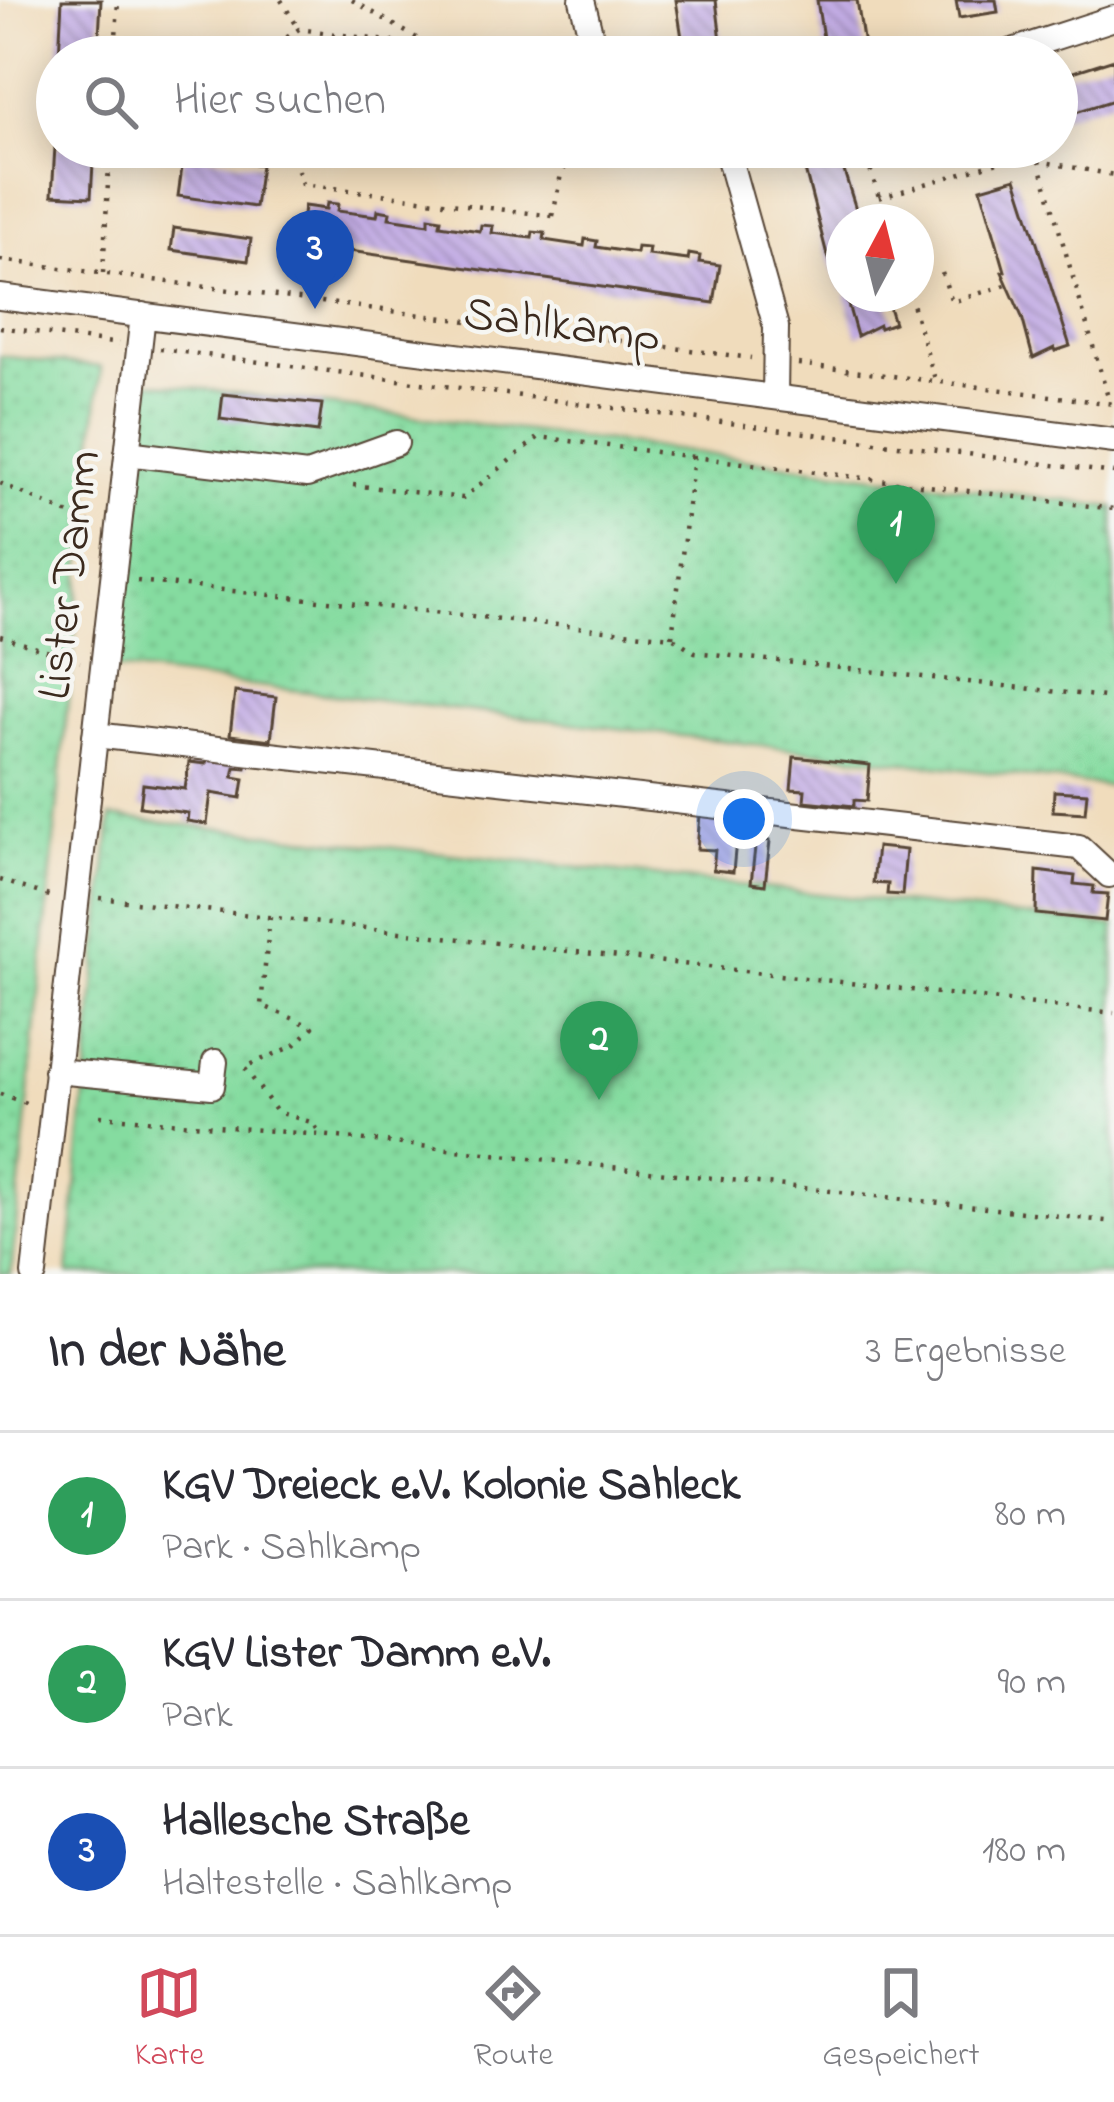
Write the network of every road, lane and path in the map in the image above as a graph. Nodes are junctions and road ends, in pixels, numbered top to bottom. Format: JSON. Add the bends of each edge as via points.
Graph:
{"nodes":[{"id":1,"x":118,"y":0,"type":"edge"},
{"id":2,"x":281,"y":0,"type":"edge"},
{"id":3,"x":352,"y":0,"type":"edge"},
{"id":4,"x":581,"y":0,"type":"edge"},
{"id":5,"x":1114,"y":18,"type":"edge"},
{"id":6,"x":299,"y":29,"type":"junction"},
{"id":7,"x":116,"y":36,"type":"edge"},
{"id":8,"x":289,"y":36,"type":"edge"},
{"id":9,"x":353,"y":36,"type":"edge"},
{"id":10,"x":414,"y":36,"type":"edge"},
{"id":11,"x":590,"y":36,"type":"edge"},
{"id":12,"x":1059,"y":36,"type":"edge"},
{"id":13,"x":109,"y":168,"type":"edge"},
{"id":14,"x":297,"y":168,"type":"edge"},
{"id":15,"x":565,"y":168,"type":"edge"},
{"id":16,"x":733,"y":168,"type":"edge"},
{"id":17,"x":869,"y":168,"type":"edge"},
{"id":18,"x":979,"y":168,"type":"edge"},
{"id":19,"x":1041,"y":168,"type":"edge"},
{"id":20,"x":1074,"y":168,"type":"edge"},
{"id":21,"x":1114,"y":176,"type":"edge"},
{"id":22,"x":879,"y":199,"type":"junction"},
{"id":23,"x":881,"y":204,"type":"edge"},
{"id":24,"x":0,"y":260,"type":"edge"},
{"id":25,"x":103,"y":273,"type":"junction"},
{"id":26,"x":942,"y":273,"type":"dead end"},
{"id":27,"x":1006,"y":286,"type":"dead end"},
{"id":28,"x":0,"y":296,"type":"edge"},
{"id":29,"x":915,"y":312,"type":"edge"},
{"id":30,"x":143,"y":315,"type":"junction"},
{"id":31,"x":0,"y":327,"type":"edge"},
{"id":32,"x":140,"y":346,"type":"junction"},
{"id":33,"x":778,"y":362,"type":"junction"},
{"id":34,"x":935,"y":379,"type":"junction"},
{"id":35,"x":775,"y":397,"type":"junction"},
{"id":36,"x":1112,"y":404,"type":"edge"},
{"id":37,"x":1114,"y":441,"type":"edge"},
{"id":38,"x":396,"y":443,"type":"dead end"},
{"id":39,"x":128,"y":453,"type":"junction"},
{"id":40,"x":694,"y":457,"type":"junction"},
{"id":41,"x":1114,"y":473,"type":"edge"},
{"id":42,"x":0,"y":483,"type":"edge"},
{"id":43,"x":352,"y":484,"type":"dead end"},
{"id":44,"x":1114,"y":508,"type":"edge"},
{"id":45,"x":118,"y":535,"type":"junction"},
{"id":46,"x":113,"y":579,"type":"junction"},
{"id":47,"x":0,"y":636,"type":"edge"},
{"id":48,"x":671,"y":638,"type":"junction"},
{"id":49,"x":103,"y":670,"type":"junction"},
{"id":50,"x":1114,"y":698,"type":"edge"},
{"id":51,"x":95,"y":735,"type":"junction"},
{"id":52,"x":1109,"y":875,"type":"dead end"},
{"id":53,"x":0,"y":880,"type":"edge"},
{"id":54,"x":76,"y":900,"type":"junction"},
{"id":55,"x":270,"y":917,"type":"junction"},
{"id":56,"x":1114,"y":1013,"type":"edge"},
{"id":57,"x":215,"y":1062,"type":"dead end"},
{"id":58,"x":56,"y":1071,"type":"junction"},
{"id":59,"x":0,"y":1094,"type":"edge"},
{"id":60,"x":52,"y":1112,"type":"junction"},
{"id":61,"x":100,"y":1116,"type":"dead end"},
{"id":62,"x":320,"y":1135,"type":"junction"},
{"id":63,"x":1114,"y":1222,"type":"edge"},
{"id":64,"x":34,"y":1274,"type":"edge"}],
"edges":[{"from":1,"to":7,"type":"path"},
{"from":2,"to":6,"type":"path"},
{"from":3,"to":10,"type":"path"},
{"from":4,"to":11,"type":"street"},
{"from":5,"to":12,"type":"street"},
{"from":6,"to":8,"type":"path"},
{"from":6,"to":9,"type":"path"},
{"from":13,"to":25,"type":"path"},
{"from":14,"to":15,"type":"path","via":[[302,184],[557,217]]},
{"from":16,"to":33,"type":"street","via":[[776,327]]},
{"from":17,"to":22,"type":"path"},
{"from":18,"to":22,"type":"path"},
{"from":19,"to":36,"type":"path"},
{"from":20,"to":21,"type":"path"},
{"from":22,"to":23,"type":"path"},
{"from":24,"to":25,"type":"path"},
{"from":25,"to":33,"type":"path"},
{"from":26,"to":27,"type":"path","via":[[952,302]]},
{"from":28,"to":30,"type":"street","name":"Sahlkamp"},
{"from":29,"to":34,"type":"path"},
{"from":30,"to":32,"type":"street","name":"Lister Damm"},
{"from":30,"to":35,"type":"street","name":"Sahlkamp"},
{"from":31,"to":32,"type":"path"},
{"from":32,"to":39,"type":"street","name":"Lister Damm"},
{"from":32,"to":41,"type":"path"},
{"from":33,"to":34,"type":"path"},
{"from":33,"to":35,"type":"street"},
{"from":34,"to":36,"type":"path"},
{"from":35,"to":37,"type":"street","name":"Sahlkamp"},
{"from":38,"to":39,"type":"street","via":[[307,475]]},
{"from":39,"to":45,"type":"street","name":"Lister Damm"},
{"from":40,"to":43,"type":"path","via":[[539,437],[463,498]]},
{"from":40,"to":44,"type":"path"},
{"from":40,"to":48,"type":"path"},
{"from":42,"to":45,"type":"path"},
{"from":45,"to":46,"type":"street","name":"Lister Damm"},
{"from":46,"to":48,"type":"path"},
{"from":46,"to":49,"type":"street","name":"Lister Damm"},
{"from":47,"to":49,"type":"path"},
{"from":48,"to":50,"type":"path","via":[[695,652]]},
{"from":49,"to":51,"type":"street","name":"Lister Damm"},
{"from":51,"to":52,"type":"street","via":[[1079,847]]},
{"from":51,"to":54,"type":"street","name":"Lister Damm"},
{"from":53,"to":54,"type":"path"},
{"from":54,"to":55,"type":"path"},
{"from":54,"to":58,"type":"street","name":"Lister Damm"},
{"from":55,"to":56,"type":"path"},
{"from":55,"to":62,"type":"path","via":[[261,1005],[313,1027],[294,1046],[244,1066],[277,1112],[314,1123]]},
{"from":57,"to":58,"type":"street","via":[[212,1087]]},
{"from":58,"to":60,"type":"street","name":"Lister Damm"},
{"from":59,"to":60,"type":"path"},
{"from":60,"to":64,"type":"street","name":"Lister Damm"},
{"from":61,"to":62,"type":"path"},
{"from":62,"to":63,"type":"path"}]}
